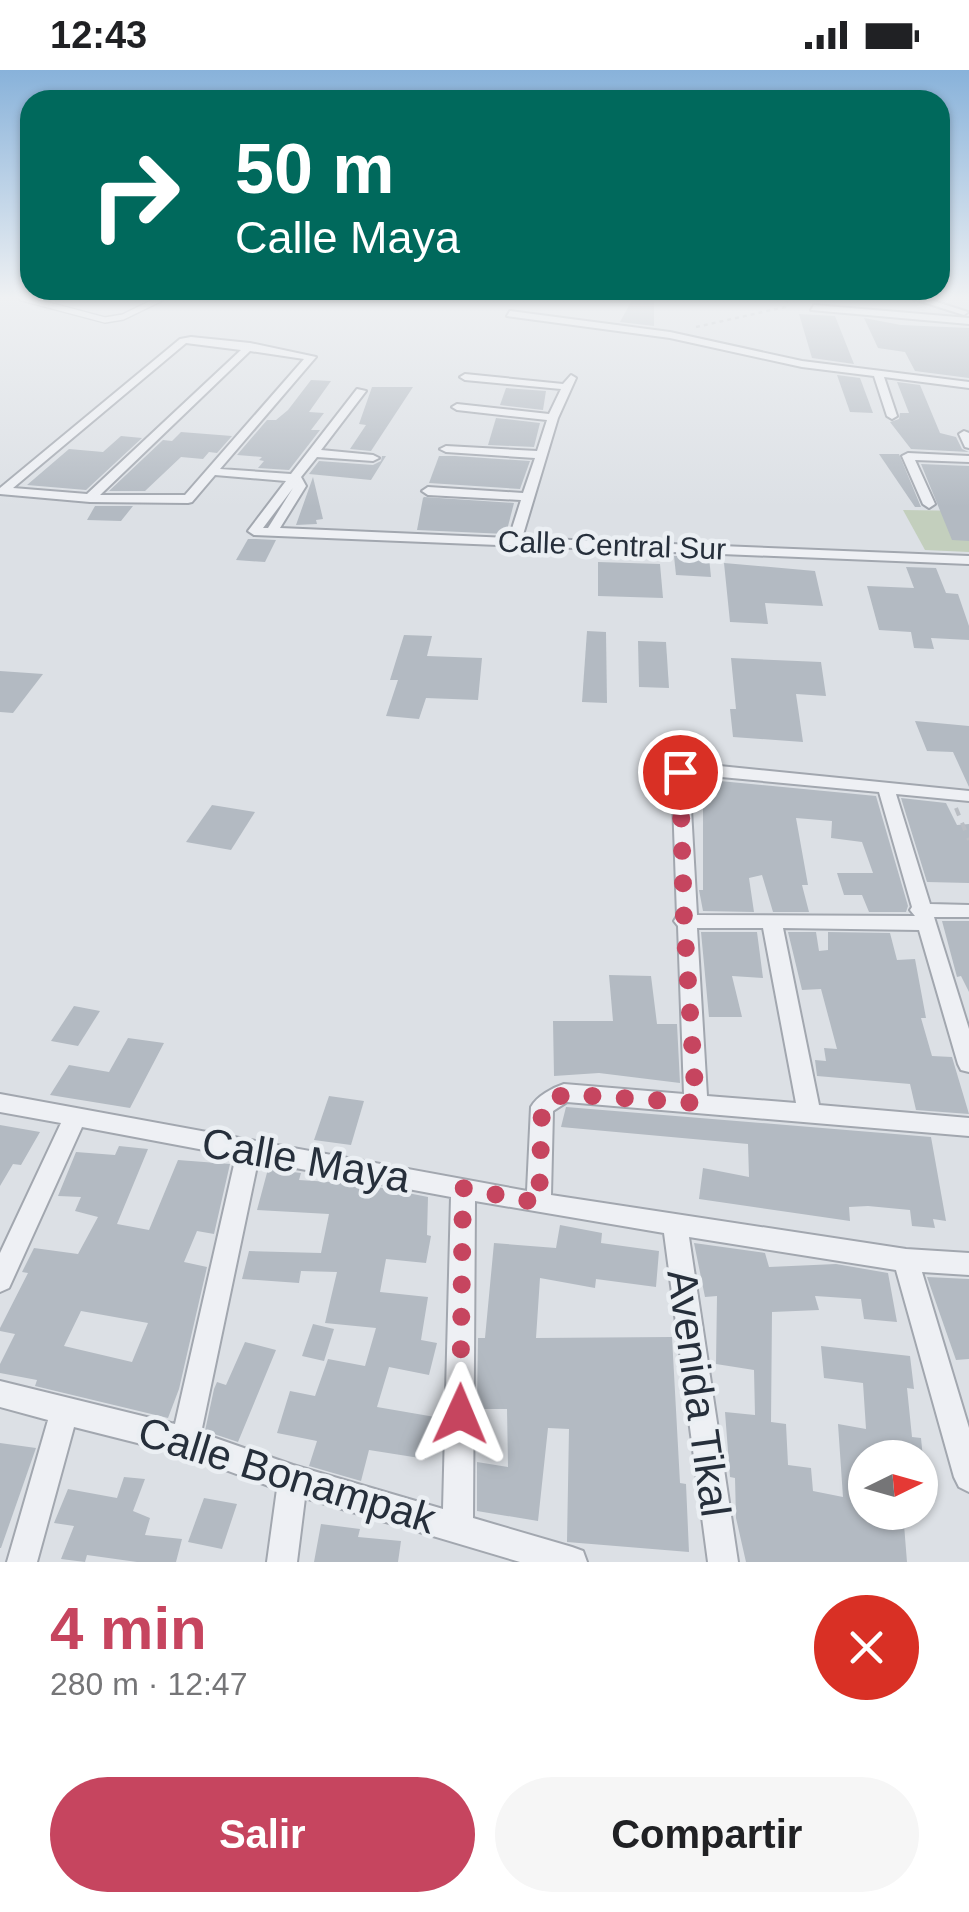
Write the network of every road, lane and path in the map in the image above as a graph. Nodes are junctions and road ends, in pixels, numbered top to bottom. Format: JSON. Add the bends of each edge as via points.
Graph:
{"nodes":[{"id":1,"x":151,"y":368,"type":"edge"},
{"id":2,"x":227,"y":368,"type":"edge"},
{"id":3,"x":301,"y":368,"type":"edge"},
{"id":4,"x":835,"y":368,"type":"edge"},
{"id":5,"x":878,"y":374,"type":"junction"},
{"id":6,"x":465,"y":378,"type":"dead end"},
{"id":7,"x":969,"y":385,"type":"edge"},
{"id":8,"x":360,"y":392,"type":"dead end"},
{"id":9,"x":457,"y":407,"type":"dead end"},
{"id":10,"x":892,"y":416,"type":"dead end"},
{"id":11,"x":553,"y":418,"type":"junction"},
{"id":12,"x":446,"y":449,"type":"dead end"},
{"id":13,"x":314,"y":453,"type":"junction"},
{"id":14,"x":542,"y":454,"type":"junction"},
{"id":15,"x":374,"y":458,"type":"dead end"},
{"id":16,"x":969,"y":459,"type":"edge"},
{"id":17,"x":214,"y":472,"type":"junction"},
{"id":18,"x":296,"y":478,"type":"junction"},
{"id":19,"x":428,"y":491,"type":"dead end"},
{"id":20,"x":90,"y":498,"type":"junction"},
{"id":21,"x":527,"y":498,"type":"junction"},
{"id":22,"x":929,"y":504,"type":"dead end"},
{"id":23,"x":272,"y":532,"type":"junction"},
{"id":24,"x":514,"y":542,"type":"junction"},
{"id":25,"x":967,"y":564,"type":"edge"},
{"id":26,"x":886,"y":788,"type":"junction"},
{"id":27,"x":960,"y":795,"type":"edge"},
{"id":28,"x":969,"y":840,"type":"edge"},
{"id":29,"x":969,"y":910,"type":"edge"},
{"id":30,"x":922,"y":917,"type":"junction"},
{"id":31,"x":684,"y":921,"type":"junction"},
{"id":32,"x":772,"y":922,"type":"junction"},
{"id":33,"x":969,"y":1064,"type":"edge"},
{"id":34,"x":0,"y":1103,"type":"edge"},
{"id":35,"x":696,"y":1103,"type":"junction"},
{"id":36,"x":810,"y":1112,"type":"junction"},
{"id":37,"x":75,"y":1118,"type":"junction"},
{"id":38,"x":969,"y":1126,"type":"edge"},
{"id":39,"x":249,"y":1149,"type":"junction"},
{"id":40,"x":463,"y":1188,"type":"junction"},
{"id":41,"x":539,"y":1203,"type":"junction"},
{"id":42,"x":675,"y":1224,"type":"junction"},
{"id":43,"x":906,"y":1260,"type":"junction"},
{"id":44,"x":969,"y":1264,"type":"edge"},
{"id":45,"x":0,"y":1280,"type":"edge"},
{"id":46,"x":0,"y":1394,"type":"edge"},
{"id":47,"x":65,"y":1410,"type":"junction"},
{"id":48,"x":185,"y":1441,"type":"junction"},
{"id":49,"x":969,"y":1477,"type":"edge"},
{"id":50,"x":293,"y":1480,"type":"junction"},
{"id":51,"x":458,"y":1526,"type":"junction"},
{"id":52,"x":562,"y":1561,"type":"edge"},
{"id":53,"x":22,"y":1562,"type":"edge"},
{"id":54,"x":282,"y":1562,"type":"edge"},
{"id":55,"x":723,"y":1562,"type":"edge"}],
"edges":[{"from":1,"to":20,"type":"street","via":[[3,491]]},
{"from":2,"to":20,"type":"street"},
{"from":3,"to":17,"type":"street"},
{"from":4,"to":5,"type":"street"},
{"from":5,"to":7,"type":"street"},
{"from":5,"to":10,"type":"street"},
{"from":6,"to":11,"type":"street","via":[[568,382]]},
{"from":8,"to":13,"type":"street"},
{"from":9,"to":11,"type":"street"},
{"from":11,"to":14,"type":"street"},
{"from":12,"to":14,"type":"street"},
{"from":13,"to":15,"type":"street"},
{"from":13,"to":18,"type":"street"},
{"from":14,"to":21,"type":"street"},
{"from":16,"to":22,"type":"street","via":[[908,456]]},
{"from":17,"to":18,"type":"street"},
{"from":17,"to":20,"type":"street","via":[[180,501]]},
{"from":18,"to":23,"type":"street","via":[[300,486]]},
{"from":18,"to":23,"type":"street","name":"Calle Central Sur","via":[[254,531]]},
{"from":19,"to":21,"type":"street"},
{"from":21,"to":24,"type":"street"},
{"from":23,"to":24,"type":"street","name":"Calle Central Sur"},
{"from":24,"to":25,"type":"street","name":"Calle Central Sur"},
{"from":26,"to":27,"type":"street"},
{"from":26,"to":30,"type":"street"},
{"from":26,"to":31,"type":"street","via":[[680,772]]},
{"from":27,"to":28,"type":"path"},
{"from":29,"to":30,"type":"street"},
{"from":30,"to":32,"type":"street"},
{"from":30,"to":33,"type":"street"},
{"from":31,"to":32,"type":"street"},
{"from":31,"to":35,"type":"street"},
{"from":32,"to":36,"type":"street"},
{"from":34,"to":37,"type":"street","name":"Calle Maya"},
{"from":35,"to":36,"type":"street"},
{"from":35,"to":41,"type":"street","via":[[564,1094],[550,1099],[542,1107]]},
{"from":36,"to":38,"type":"street"},
{"from":37,"to":39,"type":"street","name":"Calle Maya"},
{"from":37,"to":45,"type":"street"},
{"from":39,"to":40,"type":"street","name":"Calle Maya"},
{"from":39,"to":48,"type":"street"},
{"from":40,"to":41,"type":"street","name":"Calle Maya"},
{"from":40,"to":51,"type":"street"},
{"from":41,"to":42,"type":"street","name":"Calle Maya"},
{"from":42,"to":43,"type":"street","name":"Calle Maya"},
{"from":42,"to":55,"type":"street","name":"Avenida Tikal"},
{"from":43,"to":44,"type":"street","name":"Calle Maya"},
{"from":43,"to":49,"type":"street"},
{"from":46,"to":47,"type":"street","name":"Calle Bonampak"},
{"from":47,"to":48,"type":"street","name":"Calle Bonampak"},
{"from":47,"to":53,"type":"street"},
{"from":48,"to":50,"type":"street","name":"Calle Bonampak"},
{"from":50,"to":51,"type":"street","name":"Calle Bonampak"},
{"from":50,"to":54,"type":"street"},
{"from":51,"to":52,"type":"street","name":"Calle Bonampak"}]}
